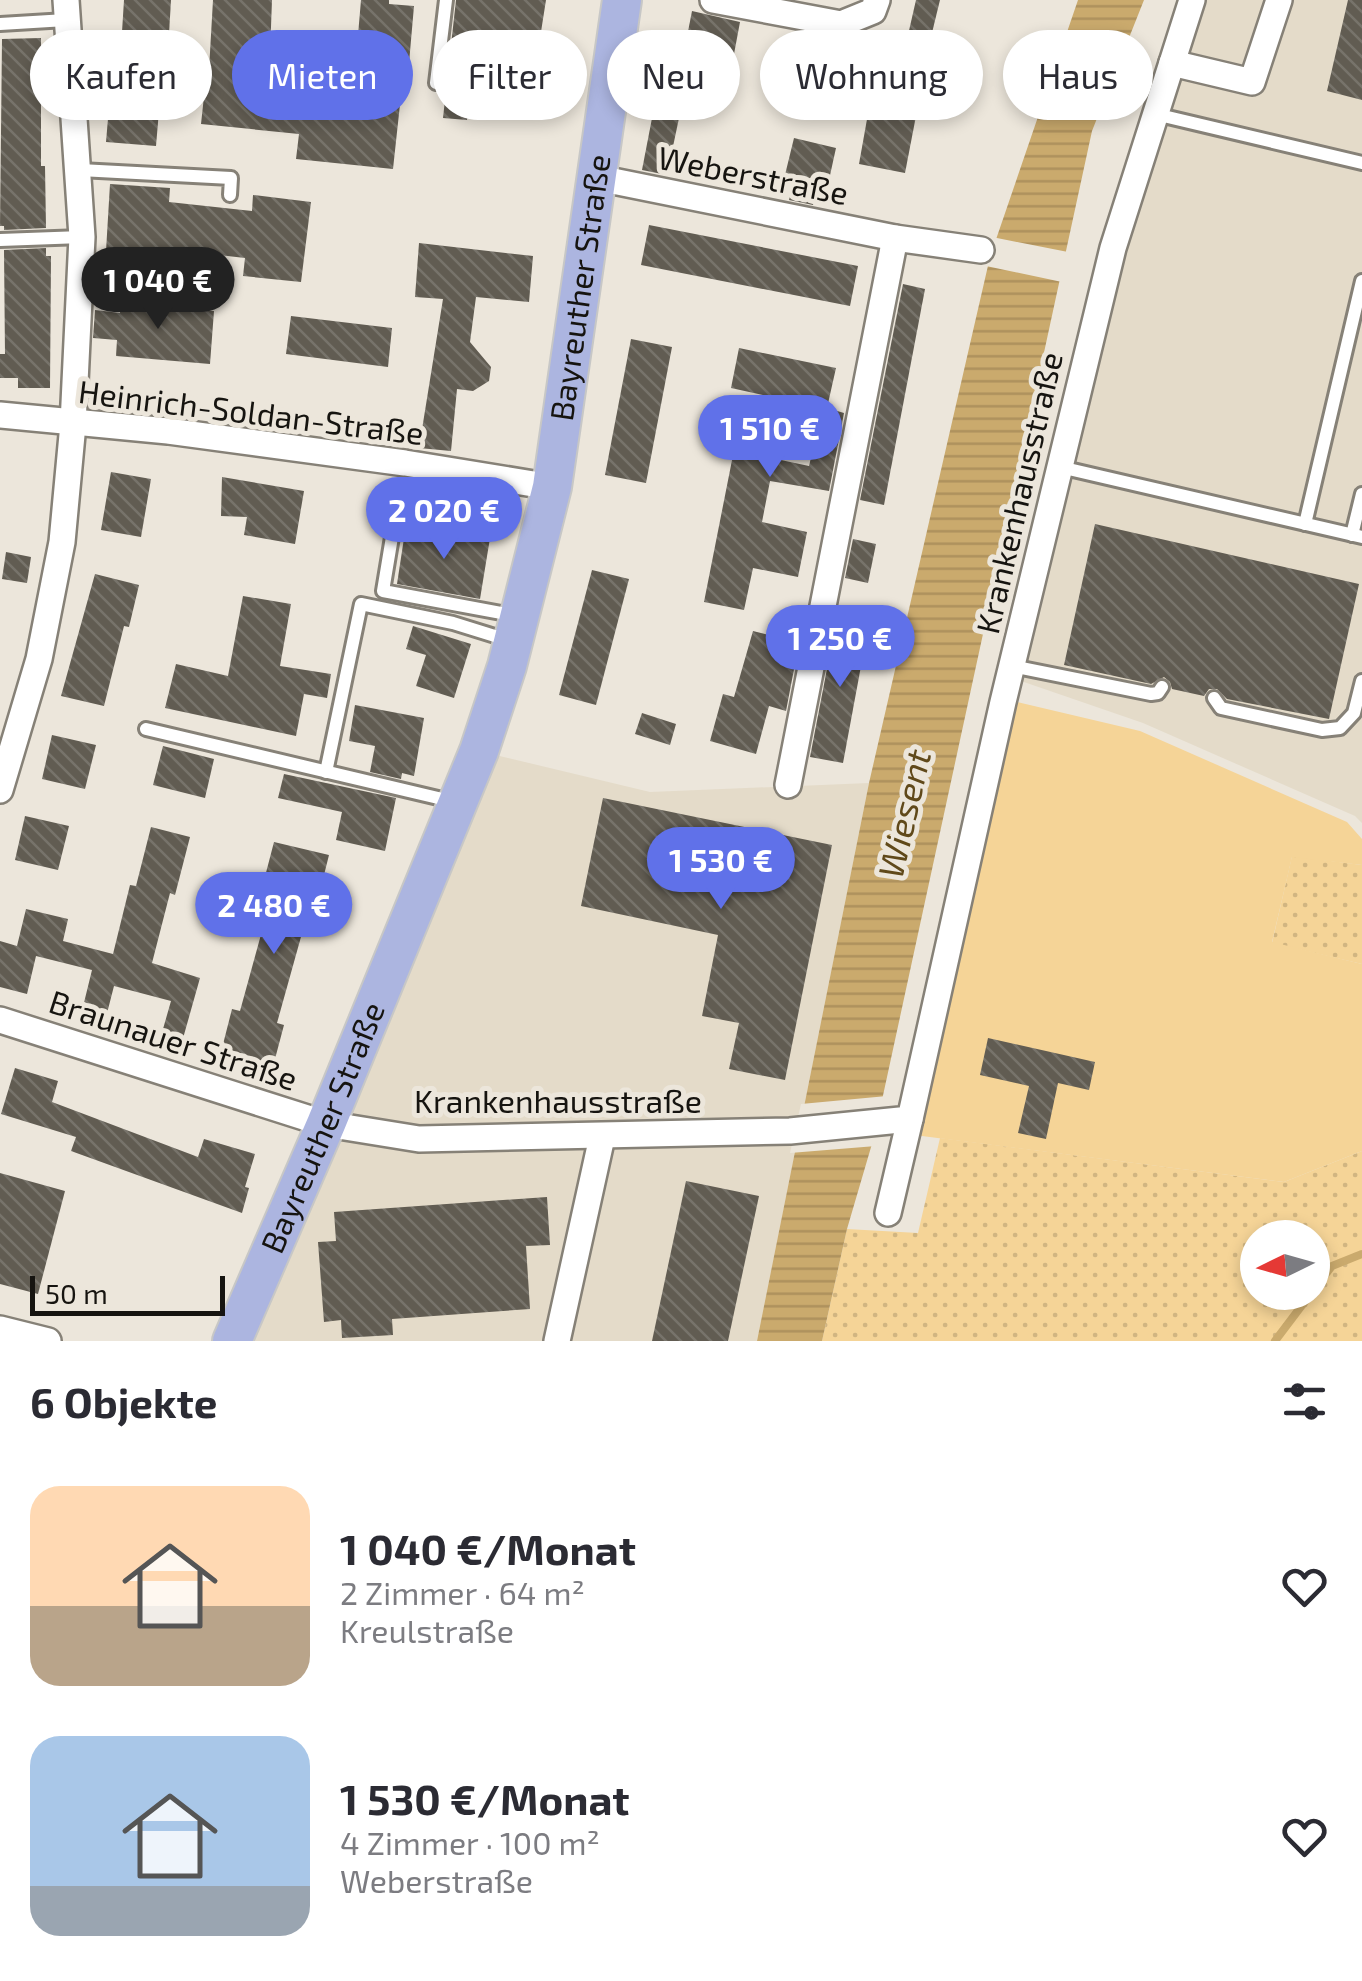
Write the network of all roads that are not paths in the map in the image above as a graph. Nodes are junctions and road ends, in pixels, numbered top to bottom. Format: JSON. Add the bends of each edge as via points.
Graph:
{"nodes":[{"id":1,"x":446,"y":0,"type":"edge"},
{"id":2,"x":622,"y":0,"type":"edge"},
{"id":3,"x":713,"y":0,"type":"edge"},
{"id":4,"x":877,"y":0,"type":"edge"},
{"id":5,"x":1192,"y":0,"type":"edge"},
{"id":6,"x":1279,"y":0,"type":"edge"},
{"id":7,"x":66,"y":10,"type":"edge"},
{"id":8,"x":0,"y":24,"type":"edge"},
{"id":9,"x":442,"y":30,"type":"edge"},
{"id":10,"x":1172,"y":63,"type":"junction"},
{"id":11,"x":1155,"y":114,"type":"junction"},
{"id":12,"x":1362,"y":163,"type":"edge"},
{"id":13,"x":80,"y":170,"type":"junction"},
{"id":14,"x":598,"y":178,"type":"junction"},
{"id":15,"x":230,"y":195,"type":"dead end"},
{"id":16,"x":82,"y":237,"type":"junction"},
{"id":17,"x":895,"y":238,"type":"junction"},
{"id":18,"x":0,"y":240,"type":"edge"},
{"id":19,"x":981,"y":250,"type":"dead end"},
{"id":20,"x":221,"y":270,"type":"dead end"},
{"id":21,"x":1362,"y":280,"type":"edge"},
{"id":22,"x":81,"y":291,"type":"junction"},
{"id":23,"x":0,"y":415,"type":"edge"},
{"id":24,"x":73,"y":424,"type":"junction"},
{"id":25,"x":1060,"y":467,"type":"junction"},
{"id":26,"x":552,"y":487,"type":"junction"},
{"id":27,"x":1362,"y":494,"type":"edge"},
{"id":28,"x":398,"y":501,"type":"dead end"},
{"id":29,"x":1305,"y":524,"type":"junction"},
{"id":30,"x":1357,"y":536,"type":"edge"},
{"id":31,"x":516,"y":629,"type":"junction"},
{"id":32,"x":1012,"y":666,"type":"junction"},
{"id":33,"x":1362,"y":681,"type":"edge"},
{"id":34,"x":1162,"y":686,"type":"dead end"},
{"id":35,"x":1214,"y":698,"type":"dead end"},
{"id":36,"x":146,"y":729,"type":"dead end"},
{"id":37,"x":326,"y":772,"type":"junction"},
{"id":38,"x":788,"y":786,"type":"dead end"},
{"id":39,"x":0,"y":790,"type":"edge"},
{"id":40,"x":458,"y":802,"type":"junction"},
{"id":41,"x":0,"y":1020,"type":"edge"},
{"id":42,"x":898,"y":1121,"type":"junction"},
{"id":43,"x":326,"y":1124,"type":"junction"},
{"id":44,"x":602,"y":1137,"type":"junction"},
{"id":45,"x":888,"y":1213,"type":"dead end"},
{"id":46,"x":0,"y":1329,"type":"edge"},
{"id":47,"x":48,"y":1341,"type":"edge"},
{"id":48,"x":232,"y":1341,"type":"edge"},
{"id":49,"x":557,"y":1341,"type":"edge"}],
"edges":[{"from":1,"to":9,"type":"lane"},
{"from":2,"to":14,"type":"main road","name":"Bayreuther Straße"},
{"from":3,"to":4,"type":"street","via":[[841,24],[873,11]]},
{"from":5,"to":10,"type":"street","name":"Krankenhausstraße"},
{"from":6,"to":10,"type":"street","via":[[1252,82]]},
{"from":7,"to":8,"type":"lane"},
{"from":7,"to":13,"type":"street"},
{"from":10,"to":11,"type":"street","name":"Krankenhausstraße"},
{"from":11,"to":12,"type":"lane"},
{"from":11,"to":25,"type":"street","name":"Krankenhausstraße","via":[[1113,248]]},
{"from":13,"to":15,"type":"lane","via":[[231,178]]},
{"from":13,"to":16,"type":"street"},
{"from":14,"to":17,"type":"street","name":"Weberstraße"},
{"from":14,"to":26,"type":"main road","name":"Bayreuther Straße"},
{"from":16,"to":18,"type":"lane"},
{"from":16,"to":22,"type":"street"},
{"from":17,"to":19,"type":"street","name":"Weberstraße"},
{"from":17,"to":38,"type":"street"},
{"from":20,"to":22,"type":"lane","via":[[220,294]]},
{"from":21,"to":29,"type":"lane"},
{"from":22,"to":24,"type":"street"},
{"from":23,"to":24,"type":"street","name":"Heinrich-Soldan-Straße"},
{"from":24,"to":26,"type":"street","name":"Heinrich-Soldan-Straße","via":[[188,434]]},
{"from":24,"to":39,"type":"street","via":[[62,542],[43,640]]},
{"from":25,"to":29,"type":"lane"},
{"from":25,"to":32,"type":"street","name":"Krankenhausstraße"},
{"from":26,"to":31,"type":"main road","name":"Bayreuther Straße"},
{"from":27,"to":30,"type":"lane"},
{"from":28,"to":31,"type":"lane","via":[[383,591]]},
{"from":29,"to":30,"type":"lane"},
{"from":31,"to":37,"type":"lane","via":[[360,604]]},
{"from":31,"to":40,"type":"main road","name":"Bayreuther Straße"},
{"from":32,"to":34,"type":"lane","via":[[1151,694]]},
{"from":32,"to":42,"type":"street","name":"Krankenhausstraße"},
{"from":33,"to":35,"type":"lane","via":[[1354,713],[1340,728],[1221,708]]},
{"from":36,"to":37,"type":"lane"},
{"from":37,"to":40,"type":"lane"},
{"from":40,"to":43,"type":"main road","name":"Bayreuther Straße"},
{"from":41,"to":43,"type":"street","name":"Braunauer Straße"},
{"from":42,"to":44,"type":"street","name":"Krankenhausstraße"},
{"from":42,"to":45,"type":"street","name":"Krankenhausstraße"},
{"from":43,"to":44,"type":"street","name":"Krankenhausstraße","via":[[419,1138]]},
{"from":43,"to":48,"type":"main road","name":"Bayreuther Straße"},
{"from":44,"to":49,"type":"street"},
{"from":46,"to":47,"type":"street"}]}
